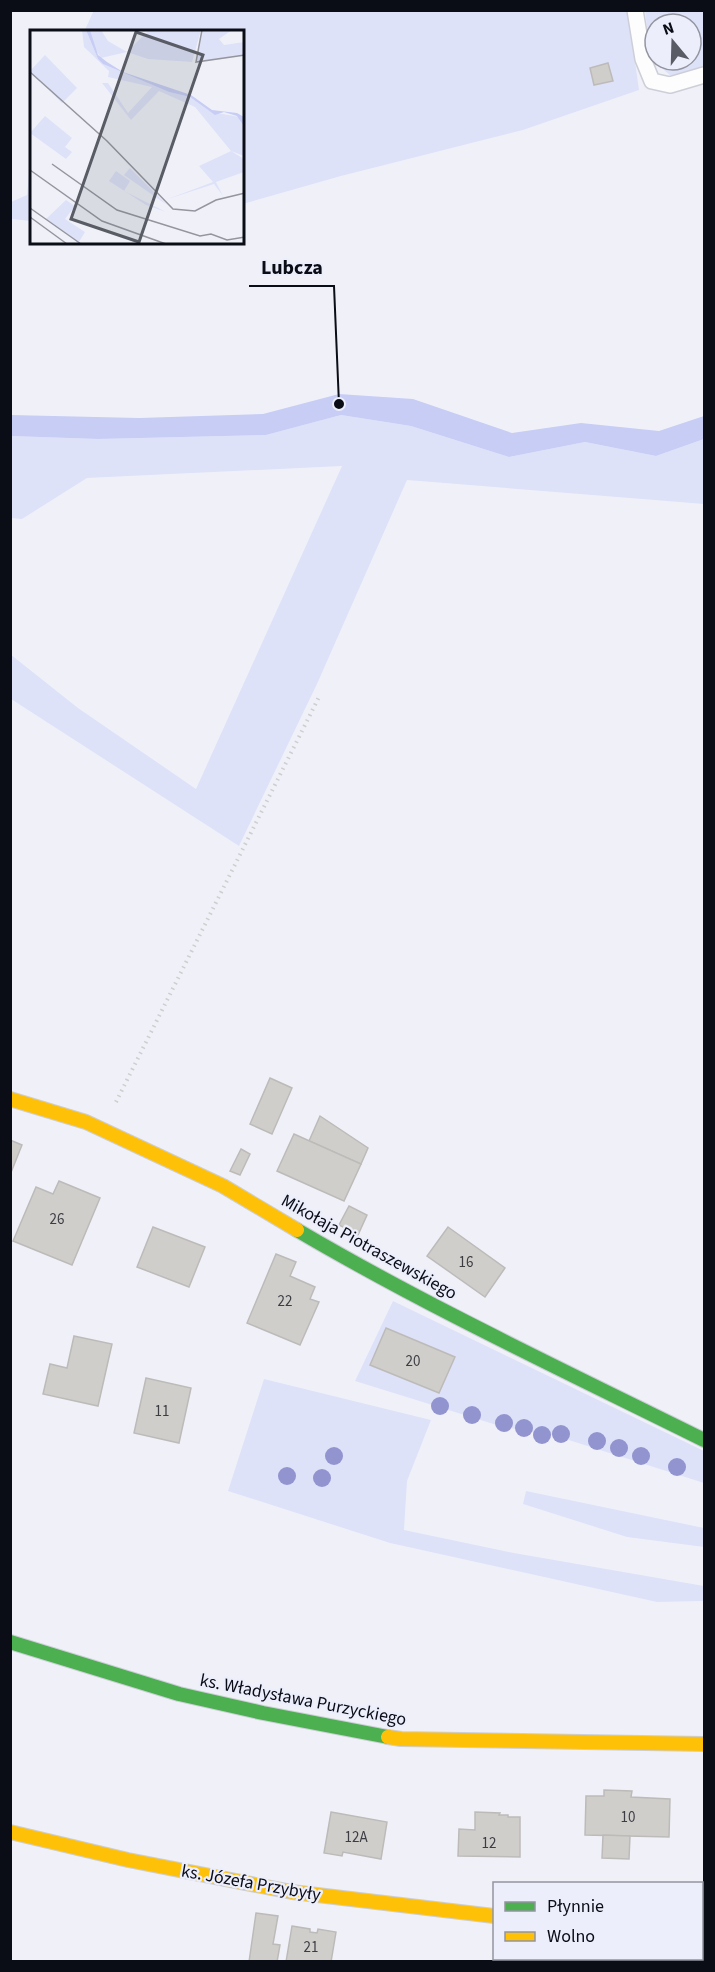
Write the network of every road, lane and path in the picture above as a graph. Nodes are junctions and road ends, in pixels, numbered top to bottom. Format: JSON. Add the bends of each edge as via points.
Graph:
{"nodes":[{"id":1,"x":635,"y":10,"type":"edge"},
{"id":2,"x":705,"y":75,"type":"edge"},
{"id":3,"x":320,"y":695,"type":"dead end"},
{"id":4,"x":10,"y":1099,"type":"edge"},
{"id":5,"x":102,"y":1130,"type":"junction"},
{"id":6,"x":705,"y":1440,"type":"edge"},
{"id":7,"x":10,"y":1642,"type":"edge"},
{"id":8,"x":705,"y":1744,"type":"edge"},
{"id":9,"x":10,"y":1832,"type":"edge"},
{"id":10,"x":493,"y":1916,"type":"edge"}],
"edges":[{"from":1,"to":2,"type":"lane","via":[[643,59],[652,81],[670,85]]},
{"from":3,"to":5,"type":"path"},
{"from":4,"to":5,"type":"street","name":"Mikołaja Piotraszewskiego"},
{"from":5,"to":6,"type":"street","name":"Mikołaja Piotraszewskiego","via":[[223,1186],[338,1254]]},
{"from":7,"to":8,"type":"street","name":"ks. Władysława Purzyckiego","via":[[178,1694],[401,1739]]},
{"from":9,"to":10,"type":"street","name":"ks. Józefa Przybyły","via":[[292,1892]]}]}
